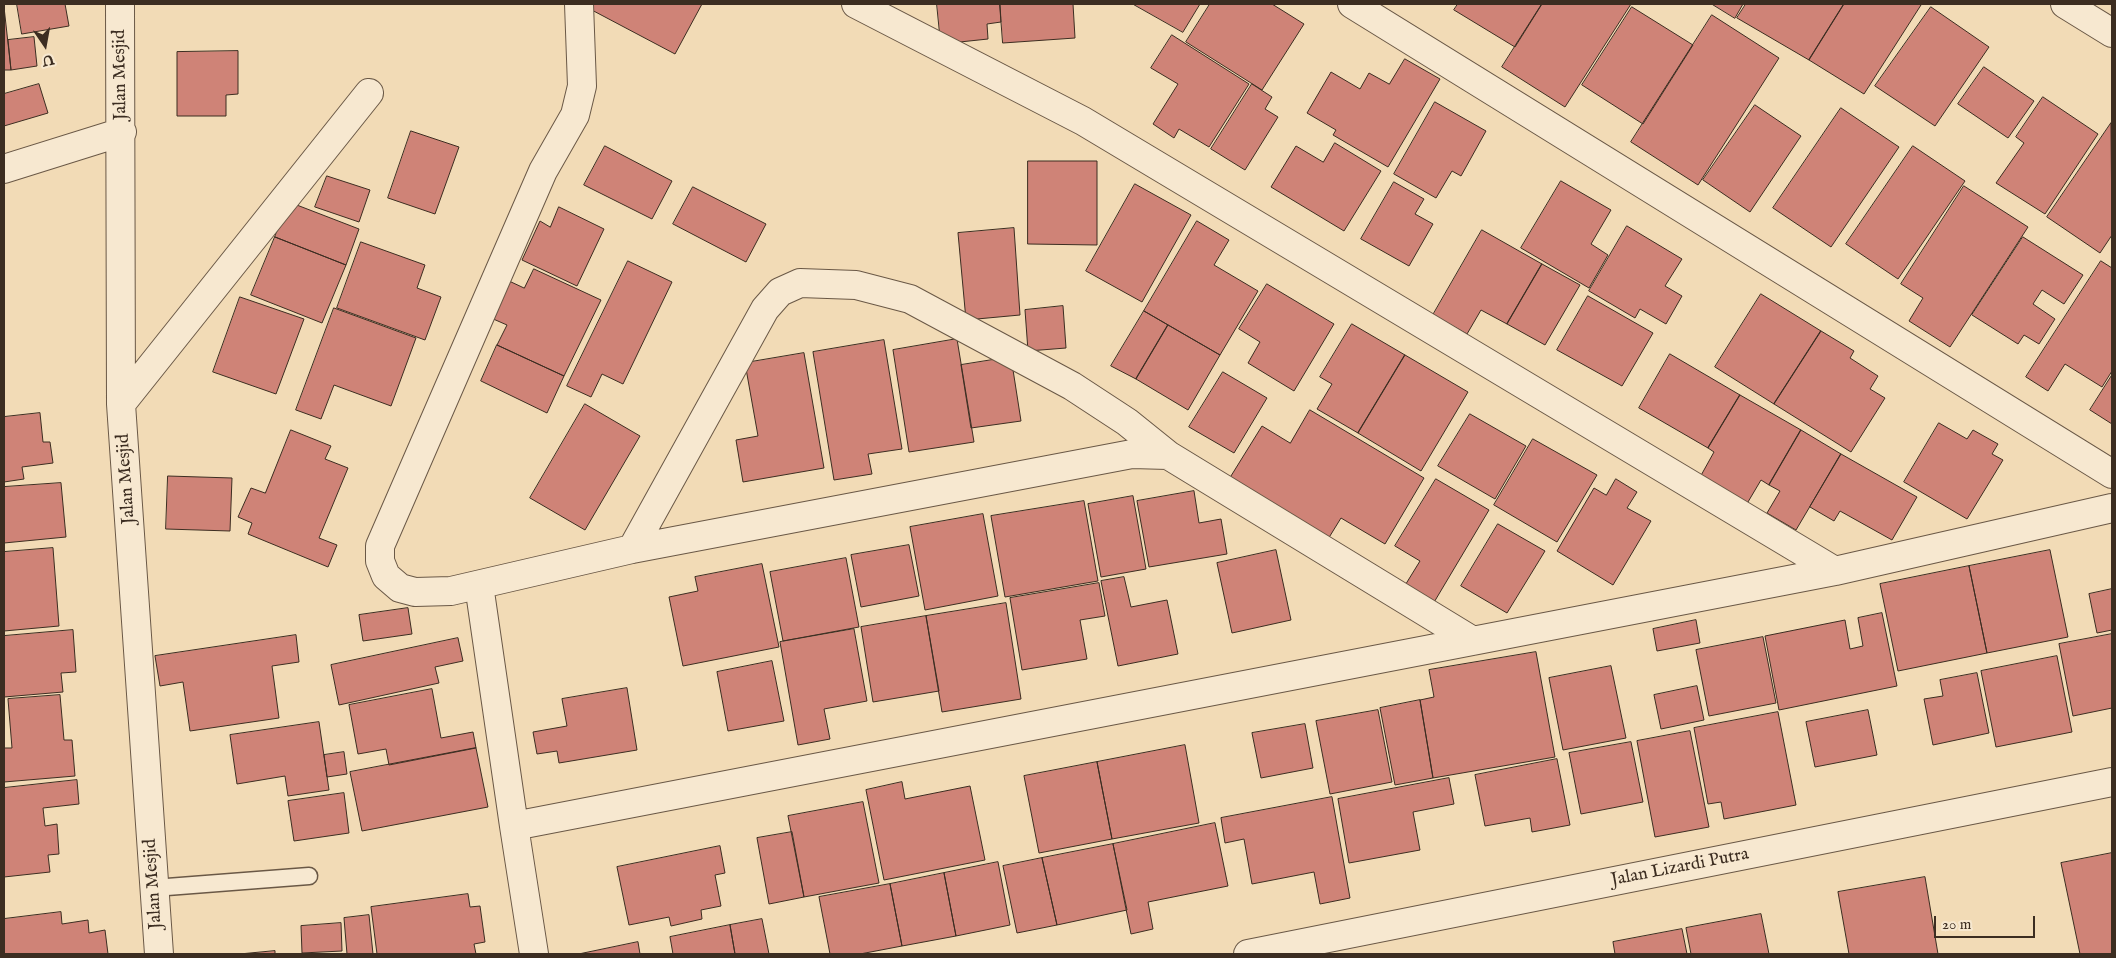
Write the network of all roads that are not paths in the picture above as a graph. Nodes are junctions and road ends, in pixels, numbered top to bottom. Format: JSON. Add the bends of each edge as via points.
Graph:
{"nodes":[{"id":1,"x":120,"y":4,"type":"edge"},
{"id":2,"x":579,"y":4,"type":"edge"},
{"id":3,"x":856,"y":4,"type":"edge"},
{"id":4,"x":1352,"y":4,"type":"edge"},
{"id":5,"x":2065,"y":4,"type":"edge"},
{"id":6,"x":2110,"y":26,"type":"edge"},
{"id":7,"x":369,"y":93,"type":"dead end"},
{"id":8,"x":122,"y":132,"type":"junction"},
{"id":9,"x":4,"y":169,"type":"edge"},
{"id":10,"x":122,"y":404,"type":"junction"},
{"id":11,"x":1168,"y":455,"type":"junction"},
{"id":12,"x":2112,"y":474,"type":"edge"},
{"id":13,"x":2112,"y":508,"type":"edge"},
{"id":14,"x":632,"y":549,"type":"junction"},
{"id":15,"x":1835,"y":571,"type":"junction"},
{"id":16,"x":479,"y":585,"type":"junction"},
{"id":17,"x":1473,"y":642,"type":"junction"},
{"id":18,"x":2112,"y":782,"type":"edge"},
{"id":19,"x":514,"y":826,"type":"junction"},
{"id":20,"x":309,"y":876,"type":"dead end"},
{"id":21,"x":154,"y":888,"type":"junction"},
{"id":22,"x":1328,"y":947,"type":"edge"},
{"id":23,"x":160,"y":954,"type":"edge"},
{"id":24,"x":534,"y":954,"type":"edge"},
{"id":25,"x":1248,"y":954,"type":"edge"}],
"edges":[{"from":1,"to":8,"type":"street","name":"Jalan Mesjid"},
{"from":2,"to":16,"type":"street","via":[[582,86],[575,115],[543,171],[380,546],[380,561],[386,576],[400,588],[415,592],[451,591]]},
{"from":3,"to":15,"type":"street","via":[[1083,121]]},
{"from":4,"to":12,"type":"street"},
{"from":5,"to":6,"type":"street"},
{"from":7,"to":10,"type":"street"},
{"from":8,"to":9,"type":"street"},
{"from":8,"to":10,"type":"street","name":"Jalan Mesjid"},
{"from":10,"to":21,"type":"street","name":"Jalan Mesjid"},
{"from":11,"to":14,"type":"street","via":[[1132,454]]},
{"from":11,"to":14,"type":"street","via":[[1128,422],[1072,386],[910,299],[856,285],[800,283],[780,292],[765,310]]},
{"from":11,"to":17,"type":"street"},
{"from":13,"to":15,"type":"street"},
{"from":14,"to":16,"type":"street"},
{"from":15,"to":17,"type":"street"},
{"from":16,"to":19,"type":"street"},
{"from":17,"to":19,"type":"street"},
{"from":18,"to":22,"type":"street","name":"Jalan Lizardi Putra"},
{"from":19,"to":24,"type":"street"},
{"from":20,"to":21,"type":"lane"},
{"from":21,"to":23,"type":"street","name":"Jalan Mesjid"},
{"from":22,"to":25,"type":"street","name":"Jalan Lizardi Putra"}]}
